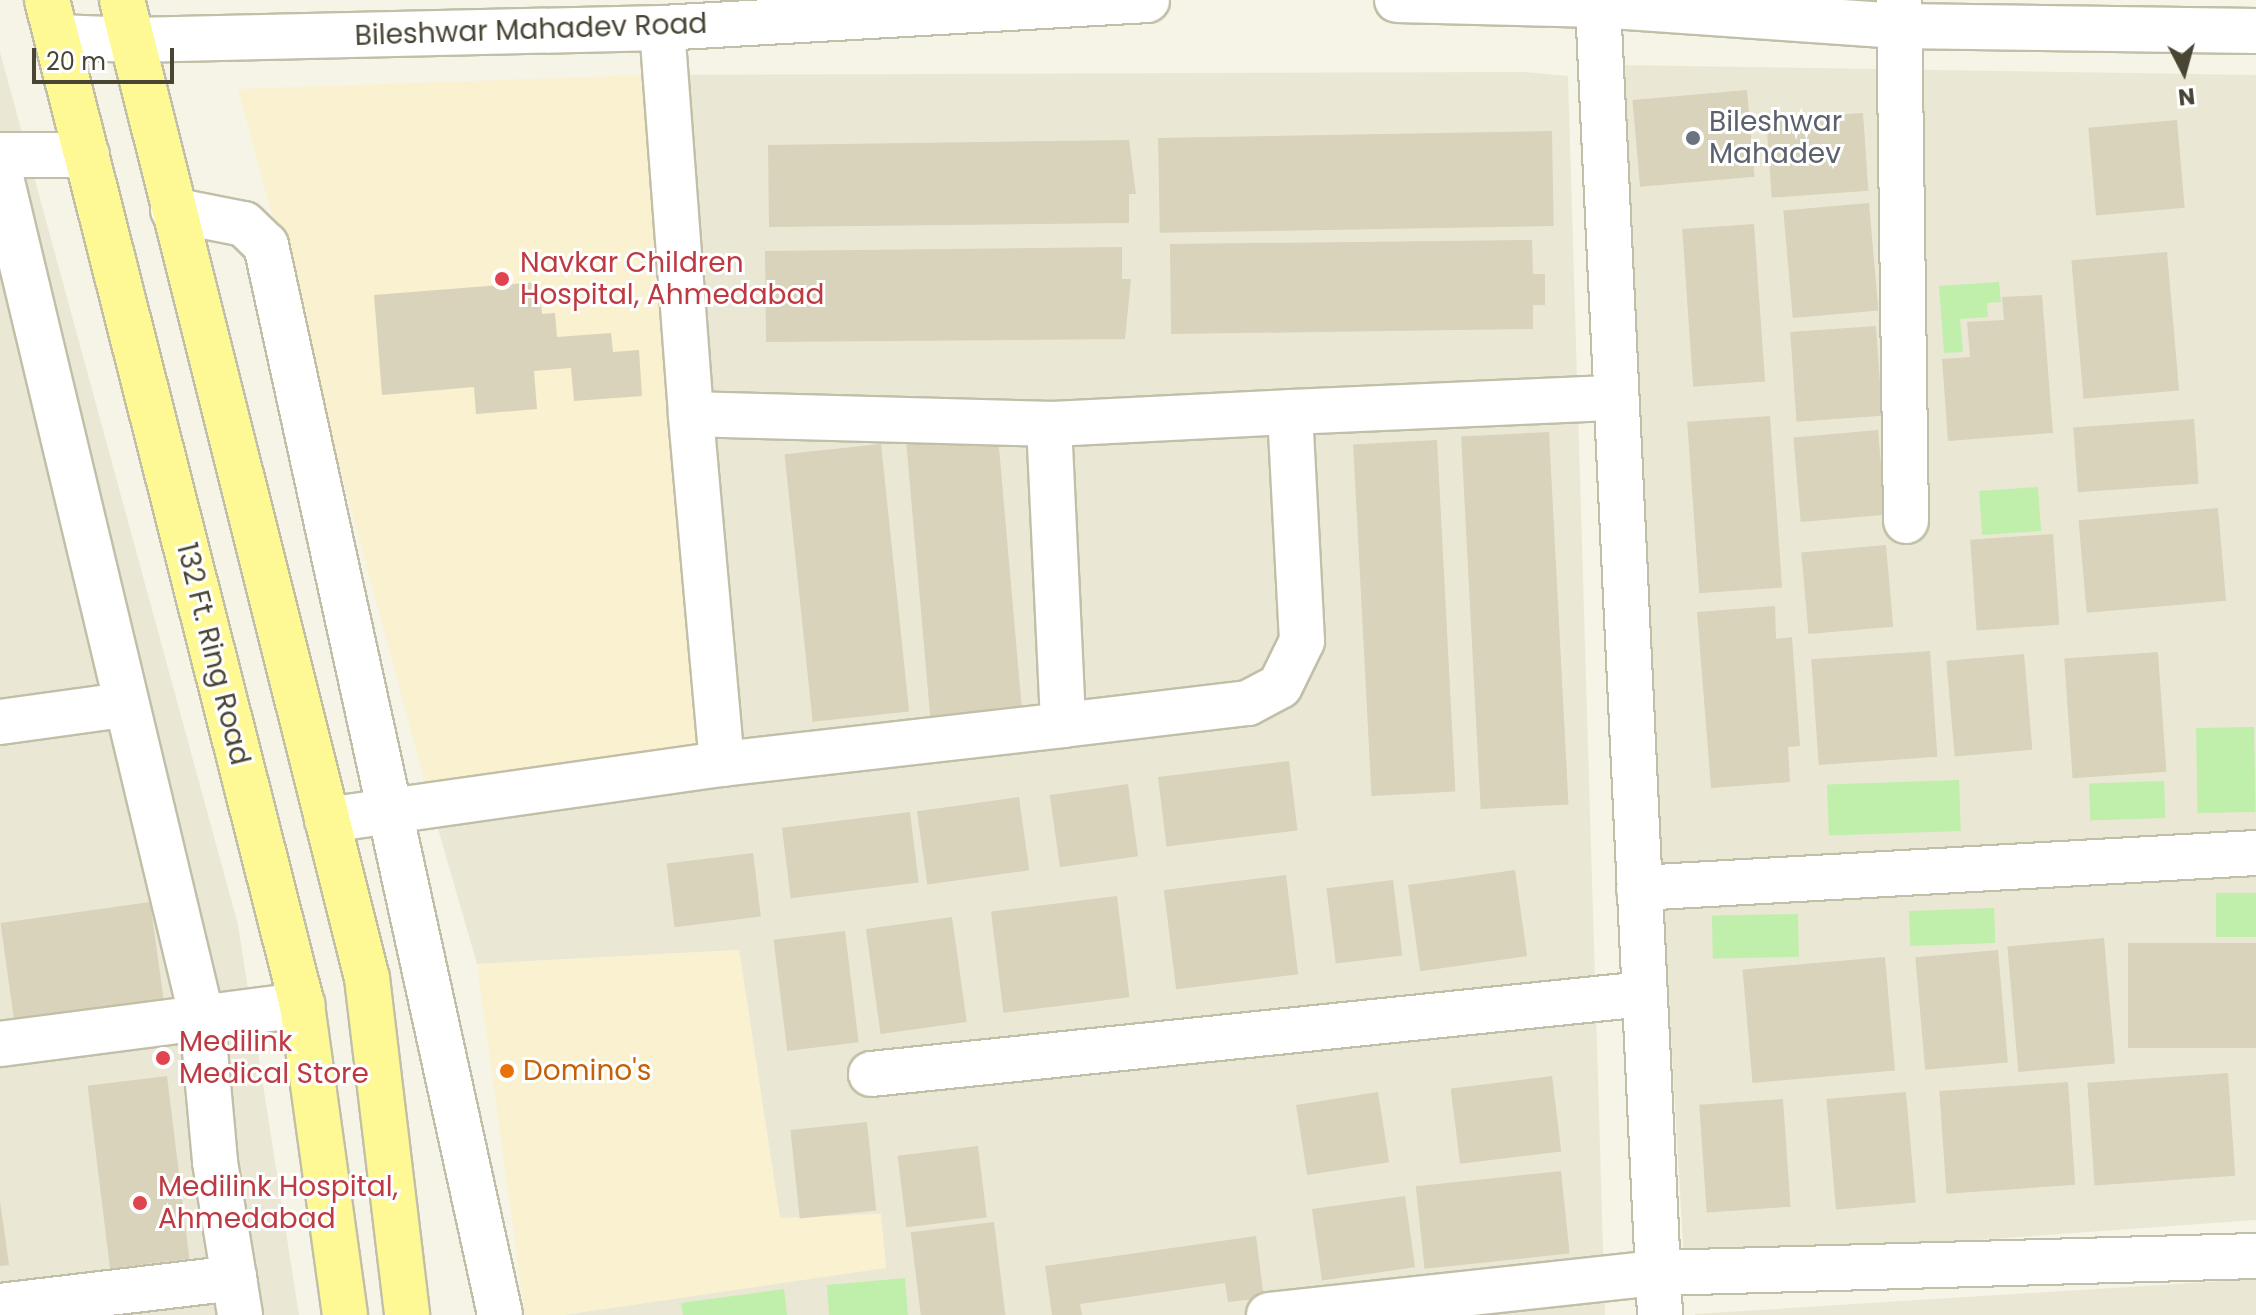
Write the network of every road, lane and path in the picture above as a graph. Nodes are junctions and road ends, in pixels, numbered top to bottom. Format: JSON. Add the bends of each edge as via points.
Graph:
{"nodes":[{"id":1,"x":1147,"y":0,"type":"edge"},
{"id":2,"x":1397,"y":0,"type":"edge"},
{"id":3,"x":1598,"y":5,"type":"junction"},
{"id":4,"x":1900,"y":13,"type":"edge"},
{"id":5,"x":553,"y":14,"type":"edge"},
{"id":6,"x":52,"y":18,"type":"edge"},
{"id":7,"x":128,"y":20,"type":"edge"},
{"id":8,"x":662,"y":28,"type":"junction"},
{"id":9,"x":2256,"y":31,"type":"edge"},
{"id":10,"x":0,"y":155,"type":"edge"},
{"id":11,"x":87,"y":155,"type":"junction"},
{"id":12,"x":0,"y":173,"type":"edge"},
{"id":13,"x":173,"y":210,"type":"junction"},
{"id":14,"x":1616,"y":398,"type":"junction"},
{"id":15,"x":1290,"y":412,"type":"junction"},
{"id":16,"x":691,"y":414,"type":"junction"},
{"id":17,"x":1049,"y":424,"type":"junction"},
{"id":18,"x":1906,"y":521,"type":"dead end"},
{"id":19,"x":123,"y":705,"type":"junction"},
{"id":20,"x":0,"y":722,"type":"edge"},
{"id":21,"x":1063,"y":725,"type":"junction"},
{"id":22,"x":722,"y":764,"type":"junction"},
{"id":23,"x":388,"y":814,"type":"junction"},
{"id":24,"x":327,"y":820,"type":"junction"},
{"id":25,"x":2256,"y":853,"type":"edge"},
{"id":26,"x":1639,"y":888,"type":"junction"},
{"id":27,"x":1644,"y":994,"type":"junction"},
{"id":28,"x":302,"y":1005,"type":"junction"},
{"id":29,"x":202,"y":1018,"type":"junction"},
{"id":30,"x":0,"y":1044,"type":"edge"},
{"id":31,"x":871,"y":1074,"type":"dead end"},
{"id":32,"x":2256,"y":1256,"type":"edge"},
{"id":33,"x":1659,"y":1294,"type":"edge"},
{"id":34,"x":237,"y":1297,"type":"edge"},
{"id":35,"x":0,"y":1306,"type":"edge"},
{"id":36,"x":345,"y":1315,"type":"edge"},
{"id":37,"x":407,"y":1315,"type":"edge"},
{"id":38,"x":500,"y":1315,"type":"edge"},
{"id":39,"x":1269,"y":1315,"type":"edge"}],
"edges":[{"from":1,"to":8,"type":"street","name":"Bileshwar Mahadev Road"},
{"from":2,"to":3,"type":"street"},
{"from":3,"to":4,"type":"street"},
{"from":3,"to":14,"type":"street"},
{"from":4,"to":9,"type":"street"},
{"from":4,"to":18,"type":"street"},
{"from":5,"to":7,"type":"street","name":"Bileshwar Mahadev Road"},
{"from":5,"to":8,"type":"street","name":"Bileshwar Mahadev Road"},
{"from":6,"to":7,"type":"street","name":"Bileshwar Mahadev Road"},
{"from":6,"to":11,"type":"main road","name":"132 Ft. Ring Road"},
{"from":7,"to":13,"type":"main road"},
{"from":8,"to":16,"type":"street"},
{"from":10,"to":11,"type":"street"},
{"from":11,"to":28,"type":"main road","name":"132 Ft. Ring Road"},
{"from":12,"to":19,"type":"street"},
{"from":13,"to":23,"type":"street","via":[[244,224],[266,245]]},
{"from":13,"to":24,"type":"main road"},
{"from":14,"to":15,"type":"street"},
{"from":14,"to":26,"type":"street"},
{"from":15,"to":17,"type":"street"},
{"from":15,"to":21,"type":"street","via":[[1302,641],[1280,686],[1248,703]]},
{"from":16,"to":17,"type":"street"},
{"from":16,"to":22,"type":"street"},
{"from":17,"to":21,"type":"street"},
{"from":19,"to":20,"type":"street"},
{"from":19,"to":29,"type":"street"},
{"from":21,"to":22,"type":"street"},
{"from":22,"to":23,"type":"street"},
{"from":23,"to":24,"type":"street"},
{"from":23,"to":38,"type":"street"},
{"from":24,"to":37,"type":"main road","via":[[367,978]]},
{"from":25,"to":26,"type":"street"},
{"from":26,"to":27,"type":"street"},
{"from":27,"to":31,"type":"street"},
{"from":27,"to":33,"type":"street"},
{"from":28,"to":29,"type":"street"},
{"from":28,"to":36,"type":"main road","name":"132 Ft. Ring Road"},
{"from":29,"to":30,"type":"street"},
{"from":29,"to":34,"type":"street","via":[[215,1162]]},
{"from":32,"to":33,"type":"street"},
{"from":33,"to":39,"type":"street"},
{"from":34,"to":35,"type":"street"}]}
